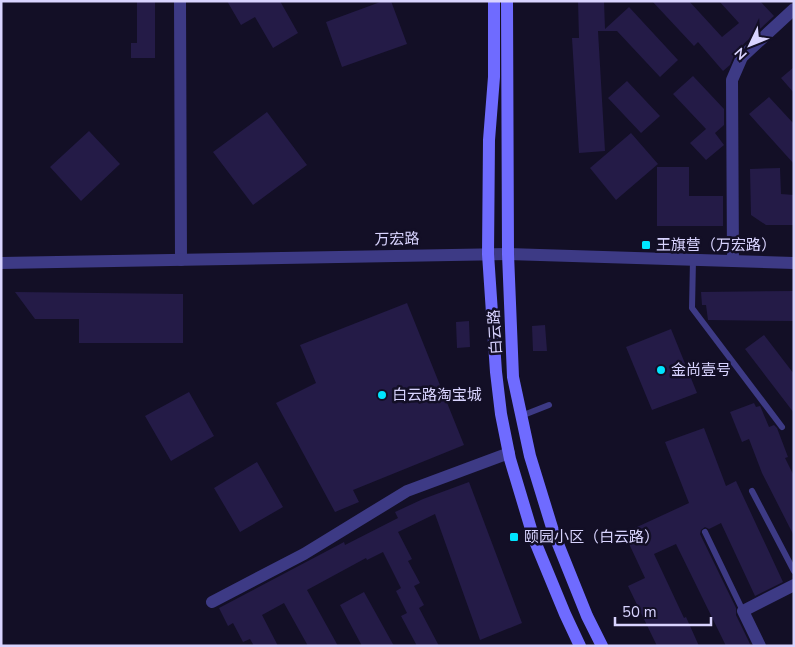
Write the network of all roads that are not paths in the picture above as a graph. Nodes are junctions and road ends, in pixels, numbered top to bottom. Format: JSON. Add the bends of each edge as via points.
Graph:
{"nodes":[{"id":1,"x":180,"y":1,"type":"edge"},
{"id":2,"x":494,"y":1,"type":"edge"},
{"id":3,"x":507,"y":1,"type":"edge"},
{"id":4,"x":794,"y":8,"type":"edge"},
{"id":5,"x":488,"y":254,"type":"junction"},
{"id":6,"x":508,"y":254,"type":"junction"},
{"id":7,"x":181,"y":260,"type":"junction"},
{"id":8,"x":693,"y":260,"type":"junction"},
{"id":9,"x":733,"y":261,"type":"junction"},
{"id":10,"x":1,"y":262,"type":"edge"},
{"id":11,"x":794,"y":263,"type":"edge"},
{"id":12,"x":549,"y":405,"type":"dead end"},
{"id":13,"x":522,"y":416,"type":"junction"},
{"id":14,"x":782,"y":428,"type":"dead end"},
{"id":15,"x":509,"y":453,"type":"junction"},
{"id":16,"x":752,"y":490,"type":"dead end"},
{"id":17,"x":705,"y":532,"type":"dead end"},
{"id":18,"x":794,"y":571,"type":"edge"},
{"id":19,"x":794,"y":585,"type":"edge"},
{"id":20,"x":212,"y":602,"type":"dead end"},
{"id":21,"x":743,"y":611,"type":"junction"},
{"id":22,"x":580,"y":646,"type":"edge"},
{"id":23,"x":602,"y":646,"type":"edge"},
{"id":24,"x":760,"y":646,"type":"edge"}],
"edges":[{"from":1,"to":7,"type":"street"},
{"from":2,"to":5,"type":"main road","name":"白云路"},
{"from":3,"to":6,"type":"main road","name":"白云路"},
{"from":4,"to":9,"type":"street","via":[[742,57],[732,80]]},
{"from":5,"to":6,"type":"street","name":"万宏路"},
{"from":5,"to":7,"type":"street","name":"万宏路"},
{"from":5,"to":15,"type":"main road","name":"白云路","via":[[496,372]]},
{"from":6,"to":8,"type":"street","name":"万宏路"},
{"from":6,"to":13,"type":"main road","name":"白云路","via":[[514,377]]},
{"from":7,"to":10,"type":"street","name":"万宏路"},
{"from":8,"to":9,"type":"street","name":"万宏路"},
{"from":8,"to":14,"type":"lane","via":[[692,308]]},
{"from":9,"to":11,"type":"street","name":"万宏路"},
{"from":12,"to":13,"type":"lane"},
{"from":13,"to":23,"type":"main road","name":"白云路","via":[[530,456],[554,534]]},
{"from":15,"to":20,"type":"street","via":[[407,491],[304,554]]},
{"from":15,"to":22,"type":"main road","name":"白云路","via":[[534,539]]},
{"from":16,"to":18,"type":"lane"},
{"from":17,"to":21,"type":"lane"},
{"from":19,"to":21,"type":"street"},
{"from":21,"to":24,"type":"street"}]}
